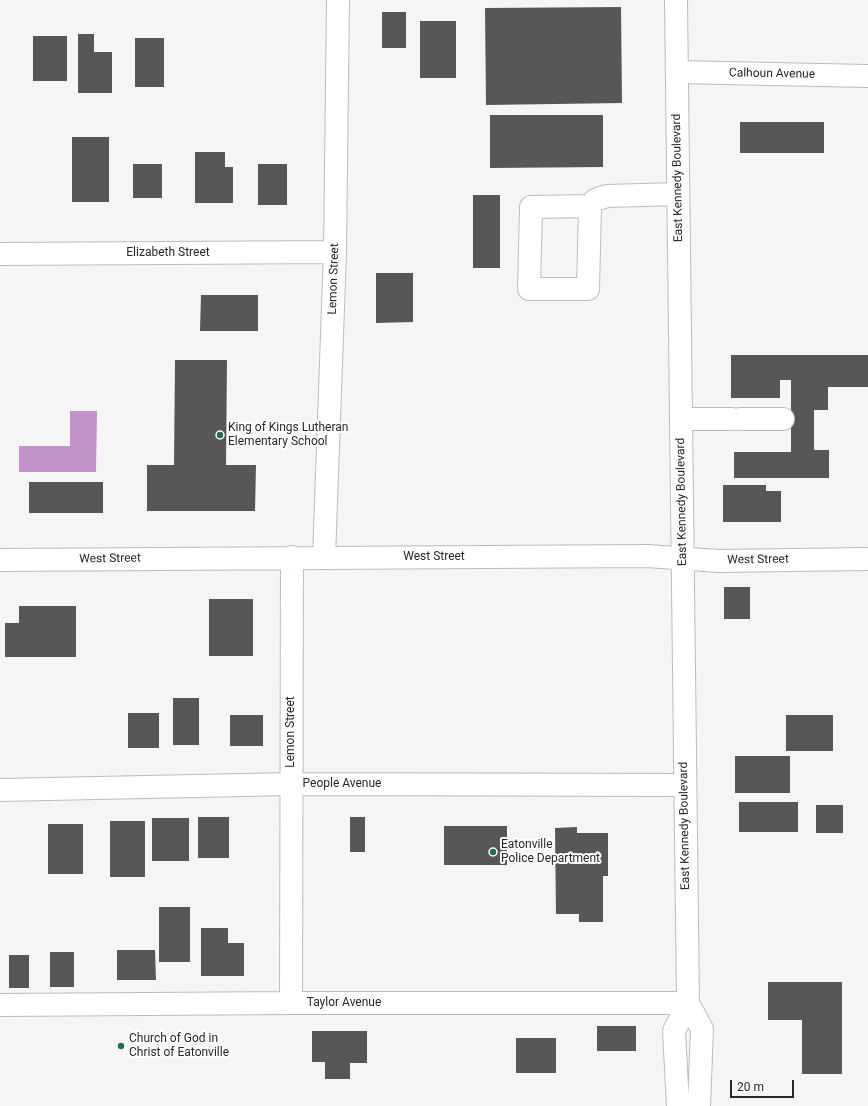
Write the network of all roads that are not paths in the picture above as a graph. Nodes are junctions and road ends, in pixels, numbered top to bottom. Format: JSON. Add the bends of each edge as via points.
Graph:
{"nodes":[{"id":1,"x":338,"y":0,"type":"edge"},
{"id":2,"x":676,"y":0,"type":"edge"},
{"id":3,"x":677,"y":72,"type":"junction"},
{"id":4,"x":868,"y":76,"type":"edge"},
{"id":5,"x":678,"y":194,"type":"junction"},
{"id":6,"x":590,"y":206,"type":"junction"},
{"id":7,"x":335,"y":252,"type":"junction"},
{"id":8,"x":0,"y":254,"type":"edge"},
{"id":9,"x":680,"y":419,"type":"junction"},
{"id":10,"x":783,"y":419,"type":"dead end"},
{"id":11,"x":292,"y":557,"type":"junction"},
{"id":12,"x":324,"y":557,"type":"junction"},
{"id":13,"x":682,"y":558,"type":"junction"},
{"id":14,"x":868,"y":559,"type":"edge"},
{"id":15,"x":0,"y":560,"type":"edge"},
{"id":16,"x":291,"y":784,"type":"junction"},
{"id":17,"x":685,"y":785,"type":"junction"},
{"id":18,"x":0,"y":790,"type":"edge"},
{"id":19,"x":291,"y":1003,"type":"junction"},
{"id":20,"x":688,"y":1003,"type":"junction"},
{"id":21,"x":0,"y":1005,"type":"edge"},
{"id":22,"x":678,"y":1106,"type":"edge"},
{"id":23,"x":699,"y":1106,"type":"edge"}],
"edges":[{"from":1,"to":7,"type":"street","name":"Lemon Street"},
{"from":2,"to":3,"type":"street","name":"East Kennedy Boulevard"},
{"from":3,"to":4,"type":"street","name":"Calhoun Avenue"},
{"from":3,"to":5,"type":"street","name":"East Kennedy Boulevard"},
{"from":5,"to":6,"type":"street","via":[[607,196],[595,200]]},
{"from":5,"to":9,"type":"street","name":"East Kennedy Boulevard"},
{"from":6,"to":6,"type":"street","via":[[588,289],[529,289],[531,207]]},
{"from":7,"to":8,"type":"street","name":"Elizabeth Street"},
{"from":7,"to":12,"type":"street","name":"Lemon Street"},
{"from":9,"to":10,"type":"street"},
{"from":9,"to":13,"type":"street","name":"East Kennedy Boulevard"},
{"from":11,"to":12,"type":"street","name":"West Street"},
{"from":11,"to":15,"type":"street","name":"West Street"},
{"from":11,"to":16,"type":"street","name":"Lemon Street"},
{"from":12,"to":13,"type":"street","name":"West Street"},
{"from":13,"to":14,"type":"street","name":"West Street","via":[[719,561]]},
{"from":13,"to":17,"type":"street","name":"East Kennedy Boulevard"},
{"from":16,"to":17,"type":"street","name":"People Avenue"},
{"from":16,"to":18,"type":"street","name":"People Avenue"},
{"from":16,"to":19,"type":"street","name":"Lemon Street"},
{"from":17,"to":20,"type":"street","name":"East Kennedy Boulevard"},
{"from":19,"to":20,"type":"street","name":"Taylor Avenue"},
{"from":19,"to":21,"type":"street","name":"Taylor Avenue"},
{"from":20,"to":22,"type":"street","name":"East Kennedy Boulevard","via":[[674,1031]]},
{"from":20,"to":23,"type":"street","name":"East Kennedy Boulevard","via":[[702,1030]]}]}
